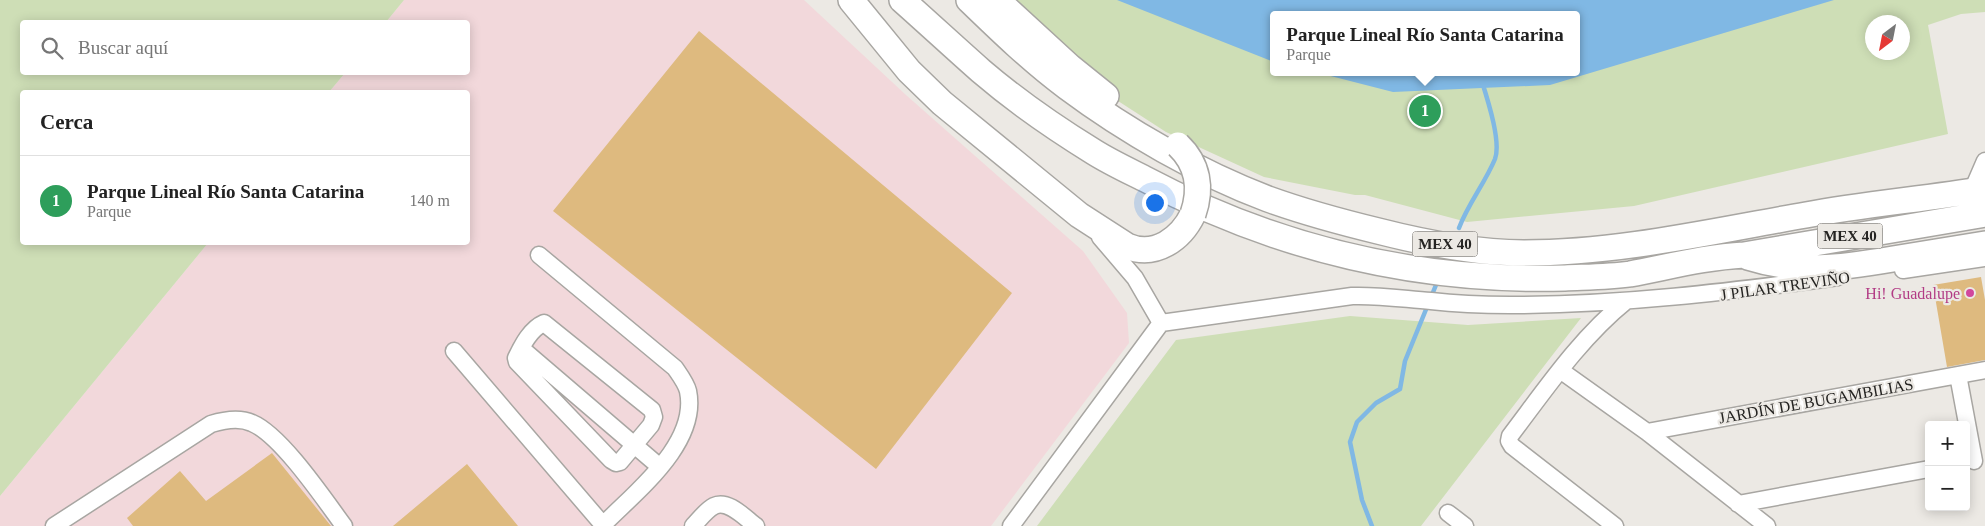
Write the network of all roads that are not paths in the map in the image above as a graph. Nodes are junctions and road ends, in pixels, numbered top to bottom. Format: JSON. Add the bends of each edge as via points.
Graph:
{"nodes":[{"id":1,"x":852,"y":0,"type":"edge"},
{"id":2,"x":902,"y":0,"type":"edge"},
{"id":3,"x":969,"y":0,"type":"edge"},
{"id":4,"x":997,"y":0,"type":"edge"},
{"id":5,"x":1985,"y":161,"type":"edge"},
{"id":6,"x":1979,"y":190,"type":"edge"},
{"id":7,"x":1985,"y":214,"type":"edge"},
{"id":8,"x":1079,"y":215,"type":"junction"},
{"id":9,"x":1973,"y":251,"type":"edge"},
{"id":10,"x":539,"y":255,"type":"dead end"},
{"id":11,"x":1744,"y":255,"type":"junction"},
{"id":12,"x":1620,"y":305,"type":"junction"},
{"id":13,"x":1161,"y":323,"type":"junction"},
{"id":14,"x":521,"y":348,"type":"junction"},
{"id":15,"x":454,"y":350,"type":"dead end"},
{"id":16,"x":1560,"y":370,"type":"junction"},
{"id":17,"x":1985,"y":370,"type":"edge"},
{"id":18,"x":1958,"y":375,"type":"junction"},
{"id":19,"x":1647,"y":432,"type":"junction"},
{"id":20,"x":635,"y":444,"type":"junction"},
{"id":21,"x":1975,"y":461,"type":"edge"},
{"id":22,"x":660,"y":467,"type":"junction"},
{"id":23,"x":1925,"y":470,"type":"edge"},
{"id":24,"x":1738,"y":504,"type":"junction"},
{"id":25,"x":1448,"y":513,"type":"dead end"},
{"id":26,"x":603,"y":525,"type":"edge"},
{"id":27,"x":54,"y":526,"type":"edge"},
{"id":28,"x":344,"y":526,"type":"edge"},
{"id":29,"x":694,"y":526,"type":"edge"},
{"id":30,"x":756,"y":526,"type":"edge"},
{"id":31,"x":1011,"y":526,"type":"edge"},
{"id":32,"x":1465,"y":526,"type":"edge"},
{"id":33,"x":1615,"y":526,"type":"edge"},
{"id":34,"x":1767,"y":526,"type":"edge"}],
"edges":[{"from":1,"to":8,"type":"highway","via":[[925,87]]},
{"from":2,"to":11,"type":"highway","number":"MEX 40","via":[[983,72],[1095,153],[1223,217],[1320,250],[1419,269],[1474,275],[1564,278],[1627,274],[1715,256]]},
{"from":3,"to":6,"type":"highway","number":"MEX 40","via":[[1067,87],[1115,120],[1181,158],[1267,199],[1326,219],[1411,239],[1522,253],[1595,249]]},
{"from":4,"to":8,"type":"highway","bridge":true,"via":[[1105,95],[1178,145],[1188,154],[1195,169],[1199,191],[1191,219],[1178,236],[1163,246],[1135,250]]},
{"from":5,"to":6,"type":"street"},
{"from":7,"to":11,"type":"highway","number":"MEX 40"},
{"from":8,"to":13,"type":"street","via":[[1135,278]]},
{"from":9,"to":11,"type":"highway","via":[[1817,269],[1780,265]]},
{"from":9,"to":12,"type":"street","name":"J PILAR TREVIÑO"},
{"from":9,"to":12,"type":"street","via":[[1910,268]]},
{"from":10,"to":22,"type":"street","via":[[674,368],[688,390],[686,427]]},
{"from":12,"to":13,"type":"street","via":[[1482,305],[1370,295]]},
{"from":12,"to":16,"type":"street"},
{"from":13,"to":31,"type":"street"},
{"from":14,"to":20,"type":"street"},
{"from":14,"to":20,"type":"street","via":[[517,362],[611,460],[620,462]]},
{"from":14,"to":20,"type":"street","via":[[539,325],[548,324],[643,402],[652,410],[654,417]]},
{"from":15,"to":26,"type":"street"},
{"from":16,"to":19,"type":"street"},
{"from":16,"to":33,"type":"street","via":[[1509,441]]},
{"from":17,"to":18,"type":"street","name":"JARDÍN DE BUGAMBILIAS"},
{"from":18,"to":19,"type":"street","name":"JARDÍN DE BUGAMBILIAS"},
{"from":18,"to":21,"type":"street"},
{"from":19,"to":24,"type":"street"},
{"from":20,"to":22,"type":"street"},
{"from":22,"to":26,"type":"street"},
{"from":23,"to":24,"type":"street"},
{"from":24,"to":34,"type":"street"},
{"from":25,"to":32,"type":"street"},
{"from":27,"to":28,"type":"street","via":[[211,424],[236,420],[260,426],[279,442]]},
{"from":29,"to":30,"type":"street","via":[[713,506],[722,504]]}]}
